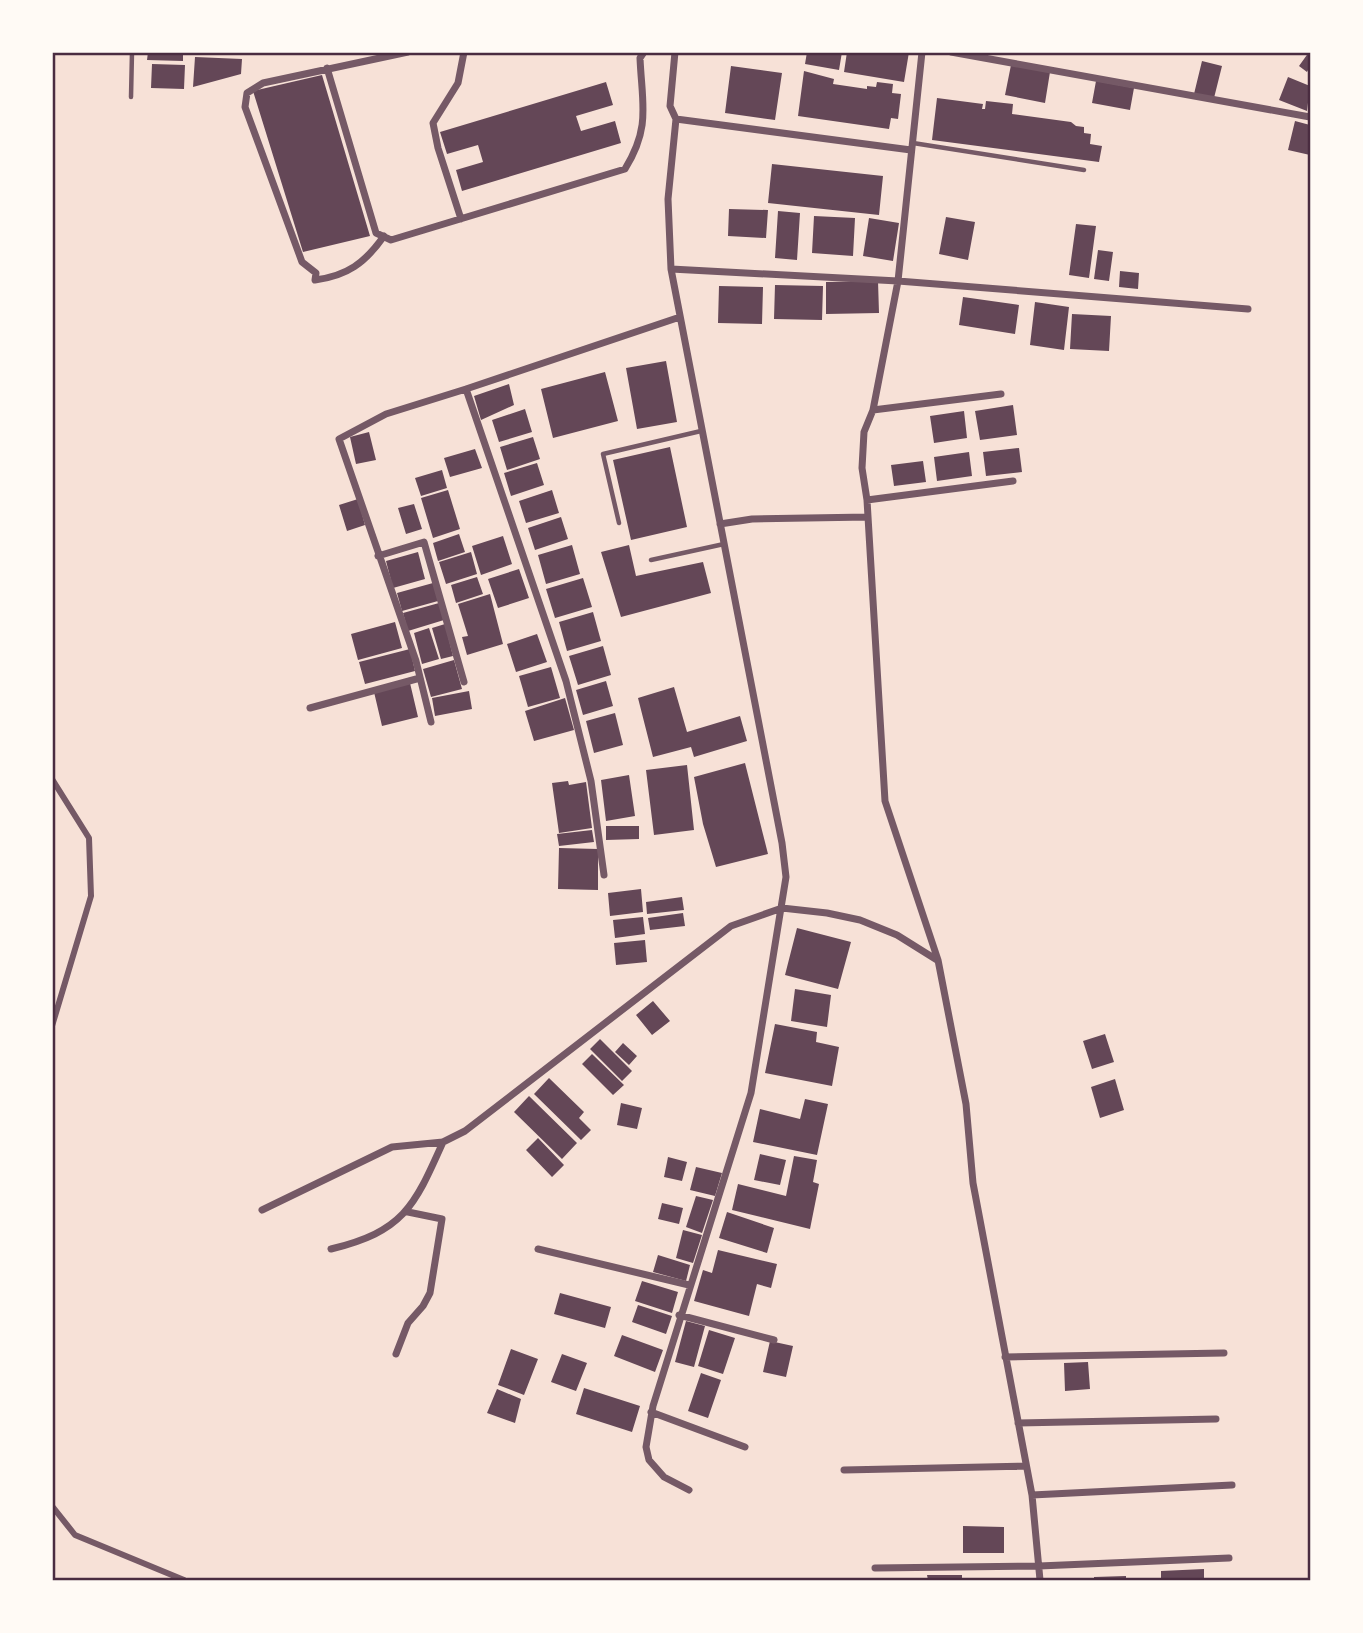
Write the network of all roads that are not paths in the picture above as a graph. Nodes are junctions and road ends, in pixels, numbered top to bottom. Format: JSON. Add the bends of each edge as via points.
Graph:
{"nodes":[{"id":1,"x":132,"y":52,"type":"edge"},
{"id":2,"x":408,"y":52,"type":"edge"},
{"id":3,"x":464,"y":52,"type":"edge"},
{"id":4,"x":644,"y":52,"type":"edge"},
{"id":5,"x":675,"y":52,"type":"edge"},
{"id":6,"x":922,"y":52,"type":"edge"},
{"id":7,"x":951,"y":52,"type":"edge"},
{"id":8,"x":327,"y":68,"type":"junction"},
{"id":9,"x":131,"y":97,"type":"dead end"},
{"id":10,"x":1311,"y":117,"type":"edge"},
{"id":11,"x":676,"y":119,"type":"junction"},
{"id":12,"x":912,"y":146,"type":"junction"},
{"id":13,"x":1084,"y":170,"type":"dead end"},
{"id":14,"x":461,"y":219,"type":"junction"},
{"id":15,"x":384,"y":236,"type":"junction"},
{"id":16,"x":671,"y":269,"type":"junction"},
{"id":17,"x":898,"y":281,"type":"junction"},
{"id":18,"x":1248,"y":309,"type":"dead end"},
{"id":19,"x":680,"y":317,"type":"junction"},
{"id":20,"x":466,"y":389,"type":"junction"},
{"id":21,"x":1001,"y":394,"type":"dead end"},
{"id":22,"x":873,"y":411,"type":"junction"},
{"id":23,"x":701,"y":431,"type":"junction"},
{"id":24,"x":1013,"y":481,"type":"dead end"},
{"id":25,"x":867,"y":500,"type":"junction"},
{"id":26,"x":868,"y":517,"type":"junction"},
{"id":27,"x":619,"y":523,"type":"dead end"},
{"id":28,"x":720,"y":524,"type":"junction"},
{"id":29,"x":724,"y":544,"type":"junction"},
{"id":30,"x":378,"y":556,"type":"junction"},
{"id":31,"x":651,"y":560,"type":"dead end"},
{"id":32,"x":421,"y":678,"type":"junction"},
{"id":33,"x":464,"y":682,"type":"dead end"},
{"id":34,"x":310,"y":708,"type":"dead end"},
{"id":35,"x":431,"y":722,"type":"dead end"},
{"id":36,"x":52,"y":779,"type":"edge"},
{"id":37,"x":604,"y":875,"type":"dead end"},
{"id":38,"x":782,"y":908,"type":"junction"},
{"id":39,"x":938,"y":960,"type":"junction"},
{"id":40,"x":52,"y":1026,"type":"edge"},
{"id":41,"x":443,"y":1142,"type":"junction"},
{"id":42,"x":262,"y":1210,"type":"dead end"},
{"id":43,"x":408,"y":1212,"type":"junction"},
{"id":44,"x":331,"y":1249,"type":"dead end"},
{"id":45,"x":538,"y":1249,"type":"dead end"},
{"id":46,"x":689,"y":1285,"type":"junction"},
{"id":47,"x":679,"y":1315,"type":"junction"},
{"id":48,"x":774,"y":1339,"type":"dead end"},
{"id":49,"x":1224,"y":1353,"type":"dead end"},
{"id":50,"x":396,"y":1354,"type":"dead end"},
{"id":51,"x":1005,"y":1357,"type":"junction"},
{"id":52,"x":651,"y":1412,"type":"junction"},
{"id":53,"x":1216,"y":1419,"type":"dead end"},
{"id":54,"x":1018,"y":1423,"type":"junction"},
{"id":55,"x":745,"y":1447,"type":"dead end"},
{"id":56,"x":1026,"y":1466,"type":"junction"},
{"id":57,"x":844,"y":1470,"type":"dead end"},
{"id":58,"x":1232,"y":1485,"type":"dead end"},
{"id":59,"x":690,"y":1490,"type":"dead end"},
{"id":60,"x":1032,"y":1495,"type":"junction"},
{"id":61,"x":52,"y":1506,"type":"edge"},
{"id":62,"x":1229,"y":1558,"type":"dead end"},
{"id":63,"x":1039,"y":1566,"type":"junction"},
{"id":64,"x":875,"y":1568,"type":"dead end"},
{"id":65,"x":184,"y":1580,"type":"edge"},
{"id":66,"x":1040,"y":1580,"type":"edge"}],
"edges":[{"from":1,"to":9,"type":"lane"},
{"from":2,"to":8,"type":"street"},
{"from":3,"to":14,"type":"street","via":[[458,83],[433,123]]},
{"from":4,"to":14,"type":"street","via":[[640,58],[646,107],[643,130],[625,169]]},
{"from":5,"to":11,"type":"street","via":[[670,106]]},
{"from":6,"to":12,"type":"street"},
{"from":7,"to":10,"type":"street"},
{"from":8,"to":15,"type":"street","via":[[376,233]]},
{"from":8,"to":15,"type":"street","via":[[252,87],[245,107],[302,262],[316,273],[315,280],[356,268]]},
{"from":11,"to":12,"type":"street"},
{"from":11,"to":16,"type":"street","via":[[668,199]]},
{"from":12,"to":13,"type":"lane"},
{"from":12,"to":17,"type":"street"},
{"from":14,"to":15,"type":"street","via":[[391,240]]},
{"from":16,"to":17,"type":"street"},
{"from":16,"to":19,"type":"street"},
{"from":17,"to":18,"type":"street"},
{"from":17,"to":22,"type":"street"},
{"from":19,"to":20,"type":"street"},
{"from":19,"to":23,"type":"street"},
{"from":20,"to":30,"type":"street","via":[[386,414],[339,439]]},
{"from":20,"to":37,"type":"street","via":[[566,681],[591,781]]},
{"from":21,"to":22,"type":"street"},
{"from":22,"to":25,"type":"street","via":[[864,432],[862,468]]},
{"from":23,"to":27,"type":"lane","via":[[603,454]]},
{"from":23,"to":28,"type":"street"},
{"from":24,"to":25,"type":"street"},
{"from":25,"to":26,"type":"street"},
{"from":26,"to":28,"type":"street"},
{"from":26,"to":39,"type":"street","via":[[885,801]]},
{"from":28,"to":29,"type":"street"},
{"from":29,"to":31,"type":"lane"},
{"from":29,"to":38,"type":"street","via":[[782,844],[786,877]]},
{"from":30,"to":32,"type":"street"},
{"from":30,"to":33,"type":"street","via":[[424,541]]},
{"from":32,"to":34,"type":"street"},
{"from":32,"to":35,"type":"street"},
{"from":36,"to":40,"type":"street","via":[[89,838],[90,896]]},
{"from":38,"to":39,"type":"street","via":[[860,920],[897,935]]},
{"from":38,"to":41,"type":"street","via":[[731,926],[465,1131]]},
{"from":38,"to":46,"type":"street","via":[[751,1093]]},
{"from":39,"to":51,"type":"street","via":[[966,1104],[973,1182]]},
{"from":41,"to":42,"type":"street","via":[[392,1147]]},
{"from":41,"to":43,"type":"street"},
{"from":43,"to":44,"type":"street","via":[[376,1235]]},
{"from":43,"to":50,"type":"street","via":[[442,1219],[430,1293],[408,1323]]},
{"from":45,"to":46,"type":"street"},
{"from":46,"to":47,"type":"street"},
{"from":47,"to":48,"type":"street"},
{"from":47,"to":52,"type":"street"},
{"from":49,"to":51,"type":"street"},
{"from":51,"to":54,"type":"street"},
{"from":52,"to":55,"type":"street"},
{"from":52,"to":59,"type":"street","via":[[646,1447],[649,1460],[664,1477]]},
{"from":53,"to":54,"type":"street"},
{"from":54,"to":56,"type":"street"},
{"from":56,"to":57,"type":"street"},
{"from":56,"to":60,"type":"street"},
{"from":58,"to":60,"type":"street"},
{"from":60,"to":63,"type":"street"},
{"from":61,"to":65,"type":"street","via":[[75,1535]]},
{"from":62,"to":63,"type":"street"},
{"from":63,"to":64,"type":"street"},
{"from":63,"to":66,"type":"street"}]}
